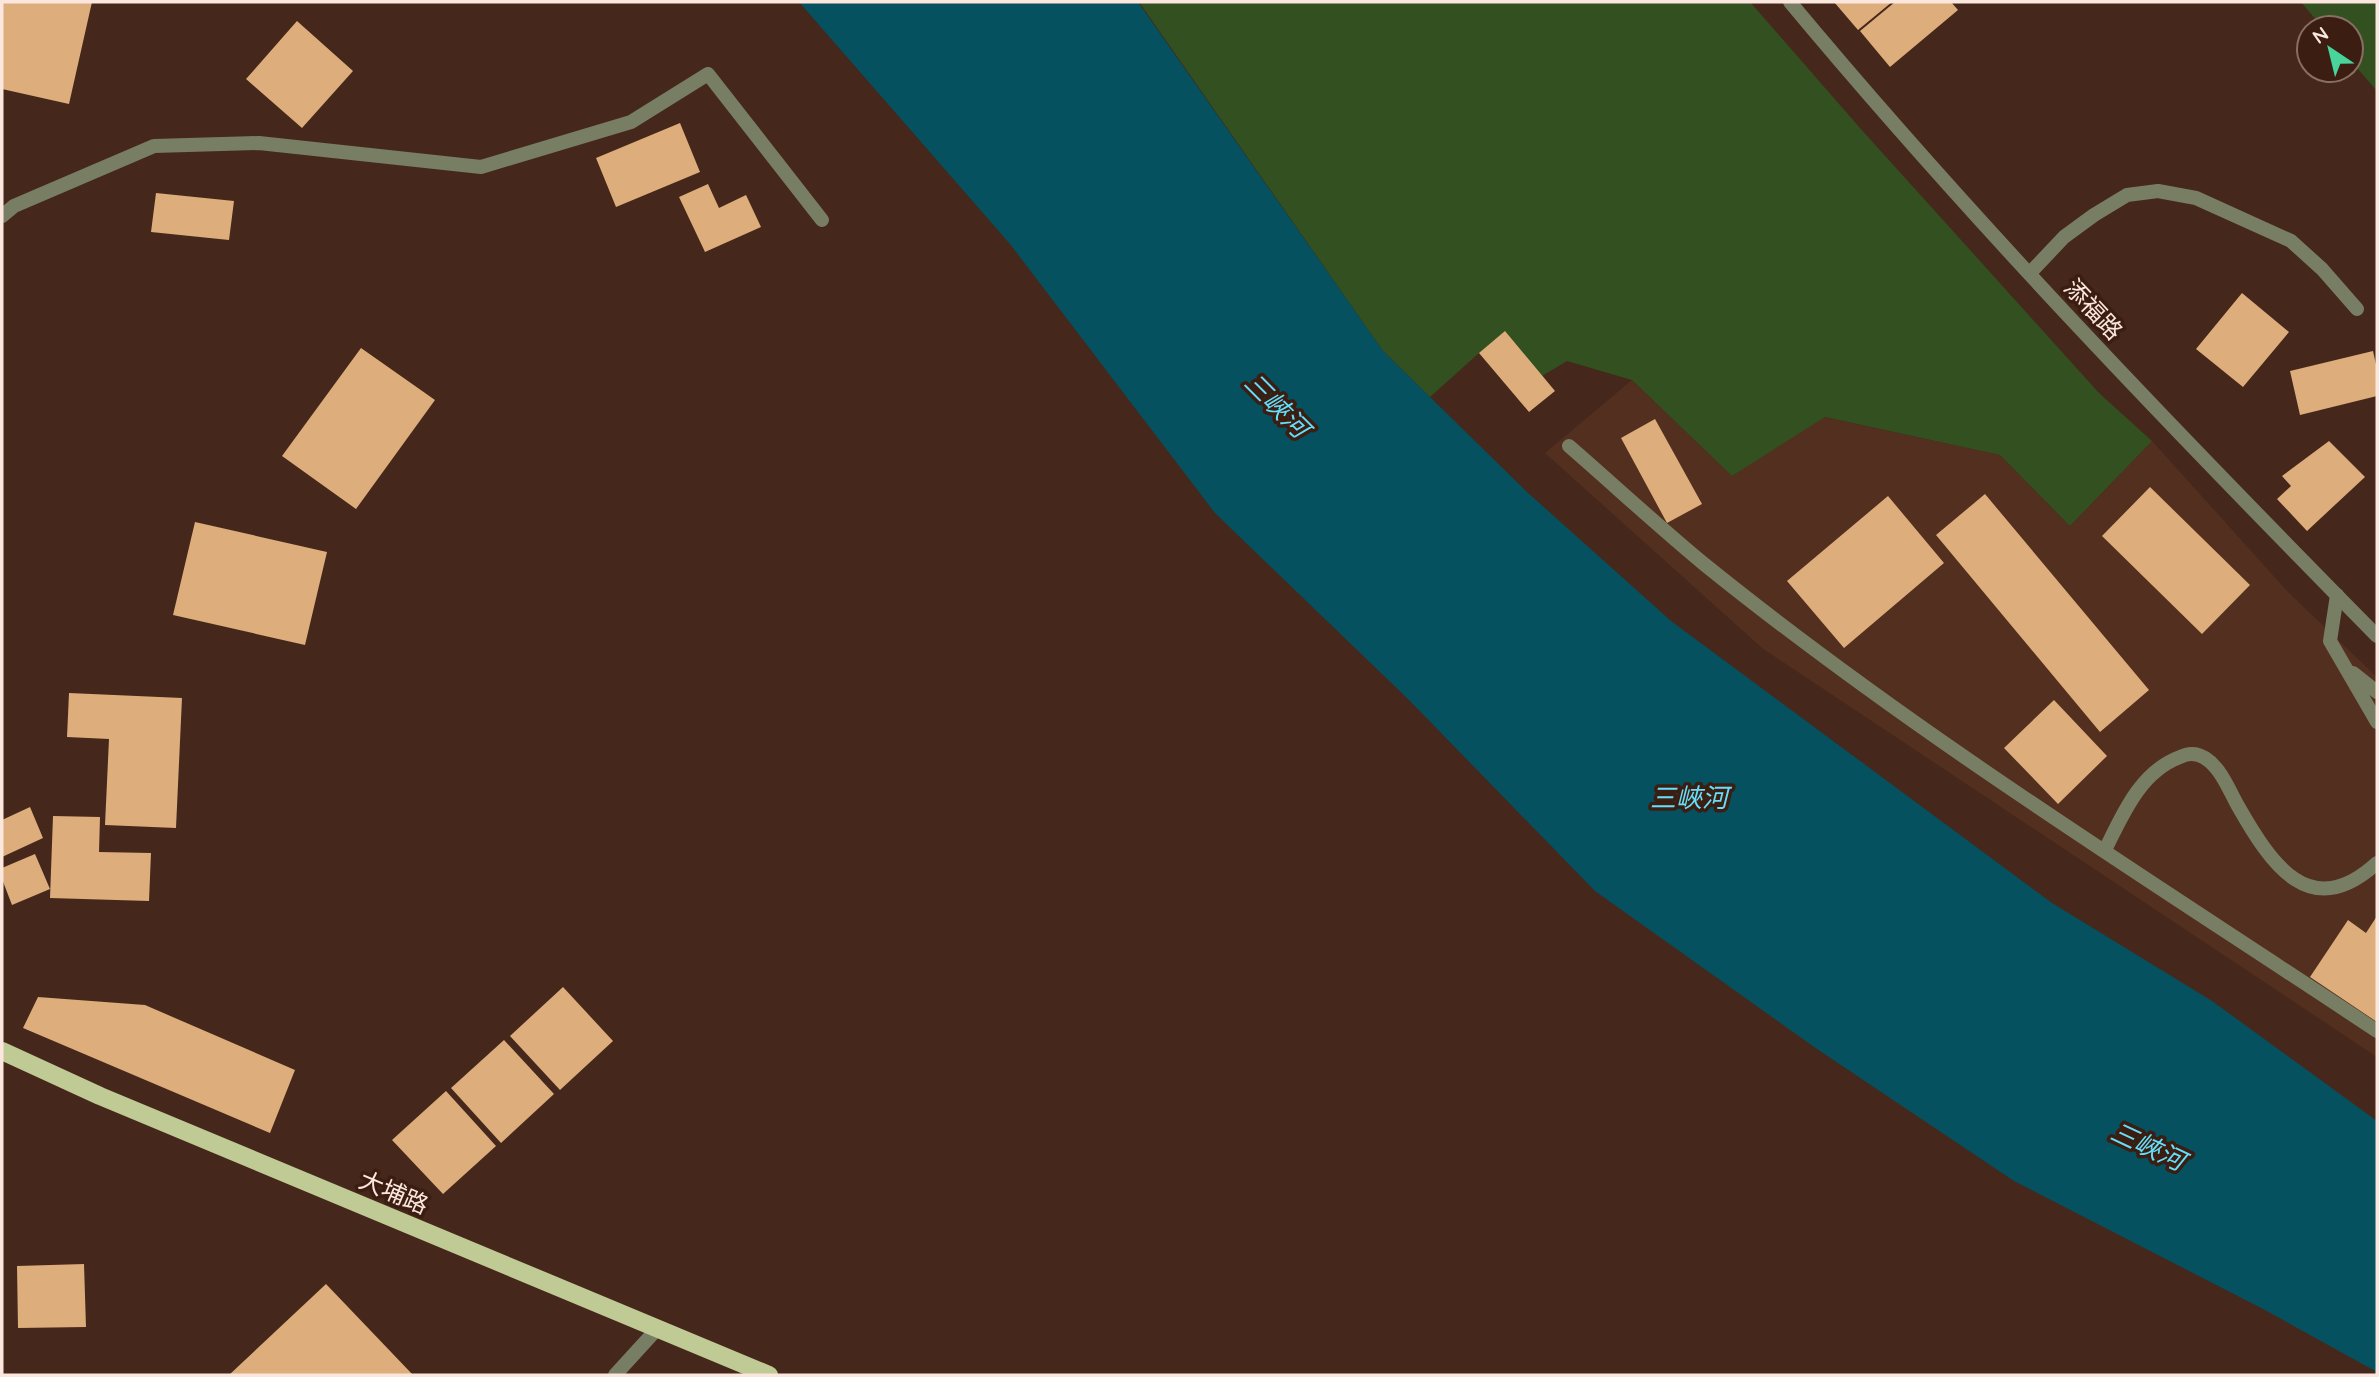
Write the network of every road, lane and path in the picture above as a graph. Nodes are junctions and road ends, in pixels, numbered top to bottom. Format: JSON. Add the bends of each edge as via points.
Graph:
{"nodes":[{"id":1,"x":1790,"y":2,"type":"edge"},
{"id":2,"x":2,"y":216,"type":"edge"},
{"id":3,"x":822,"y":220,"type":"dead end"},
{"id":4,"x":2030,"y":273,"type":"junction"},
{"id":5,"x":2357,"y":309,"type":"dead end"},
{"id":6,"x":1569,"y":446,"type":"dead end"},
{"id":7,"x":2337,"y":595,"type":"junction"},
{"id":8,"x":2377,"y":636,"type":"edge"},
{"id":9,"x":2347,"y":667,"type":"junction"},
{"id":10,"x":2377,"y":692,"type":"edge"},
{"id":11,"x":2377,"y":722,"type":"edge"},
{"id":12,"x":2105,"y":850,"type":"junction"},
{"id":13,"x":2377,"y":863,"type":"edge"},
{"id":14,"x":2377,"y":1031,"type":"edge"},
{"id":15,"x":2,"y":1051,"type":"edge"},
{"id":16,"x":657,"y":1329,"type":"junction"},
{"id":17,"x":615,"y":1375,"type":"edge"},
{"id":18,"x":769,"y":1375,"type":"edge"}],
"edges":[{"from":1,"to":4,"type":"street","name":"添福路","via":[[1882,112]]},
{"from":2,"to":3,"type":"street","via":[[14,205],[154,146],[259,143],[481,167],[631,122],[709,74]]},
{"from":4,"to":5,"type":"street","via":[[2064,237],[2094,215],[2127,195],[2158,191],[2196,198],[2291,241]]},
{"from":4,"to":7,"type":"street","name":"添福路"},
{"from":6,"to":12,"type":"street","via":[[1704,564],[1864,685]]},
{"from":7,"to":8,"type":"street","name":"添福路"},
{"from":7,"to":9,"type":"street","via":[[2330,641]]},
{"from":9,"to":10,"type":"street"},
{"from":9,"to":11,"type":"street"},
{"from":12,"to":13,"type":"street","via":[[2131,800],[2151,775],[2188,753],[2204,757],[2219,771],[2254,835],[2293,879],[2314,889],[2343,887]]},
{"from":12,"to":14,"type":"street"},
{"from":15,"to":16,"type":"main road","name":"大埔路"},
{"from":16,"to":17,"type":"street"},
{"from":16,"to":18,"type":"main road","name":"大埔路"}]}
